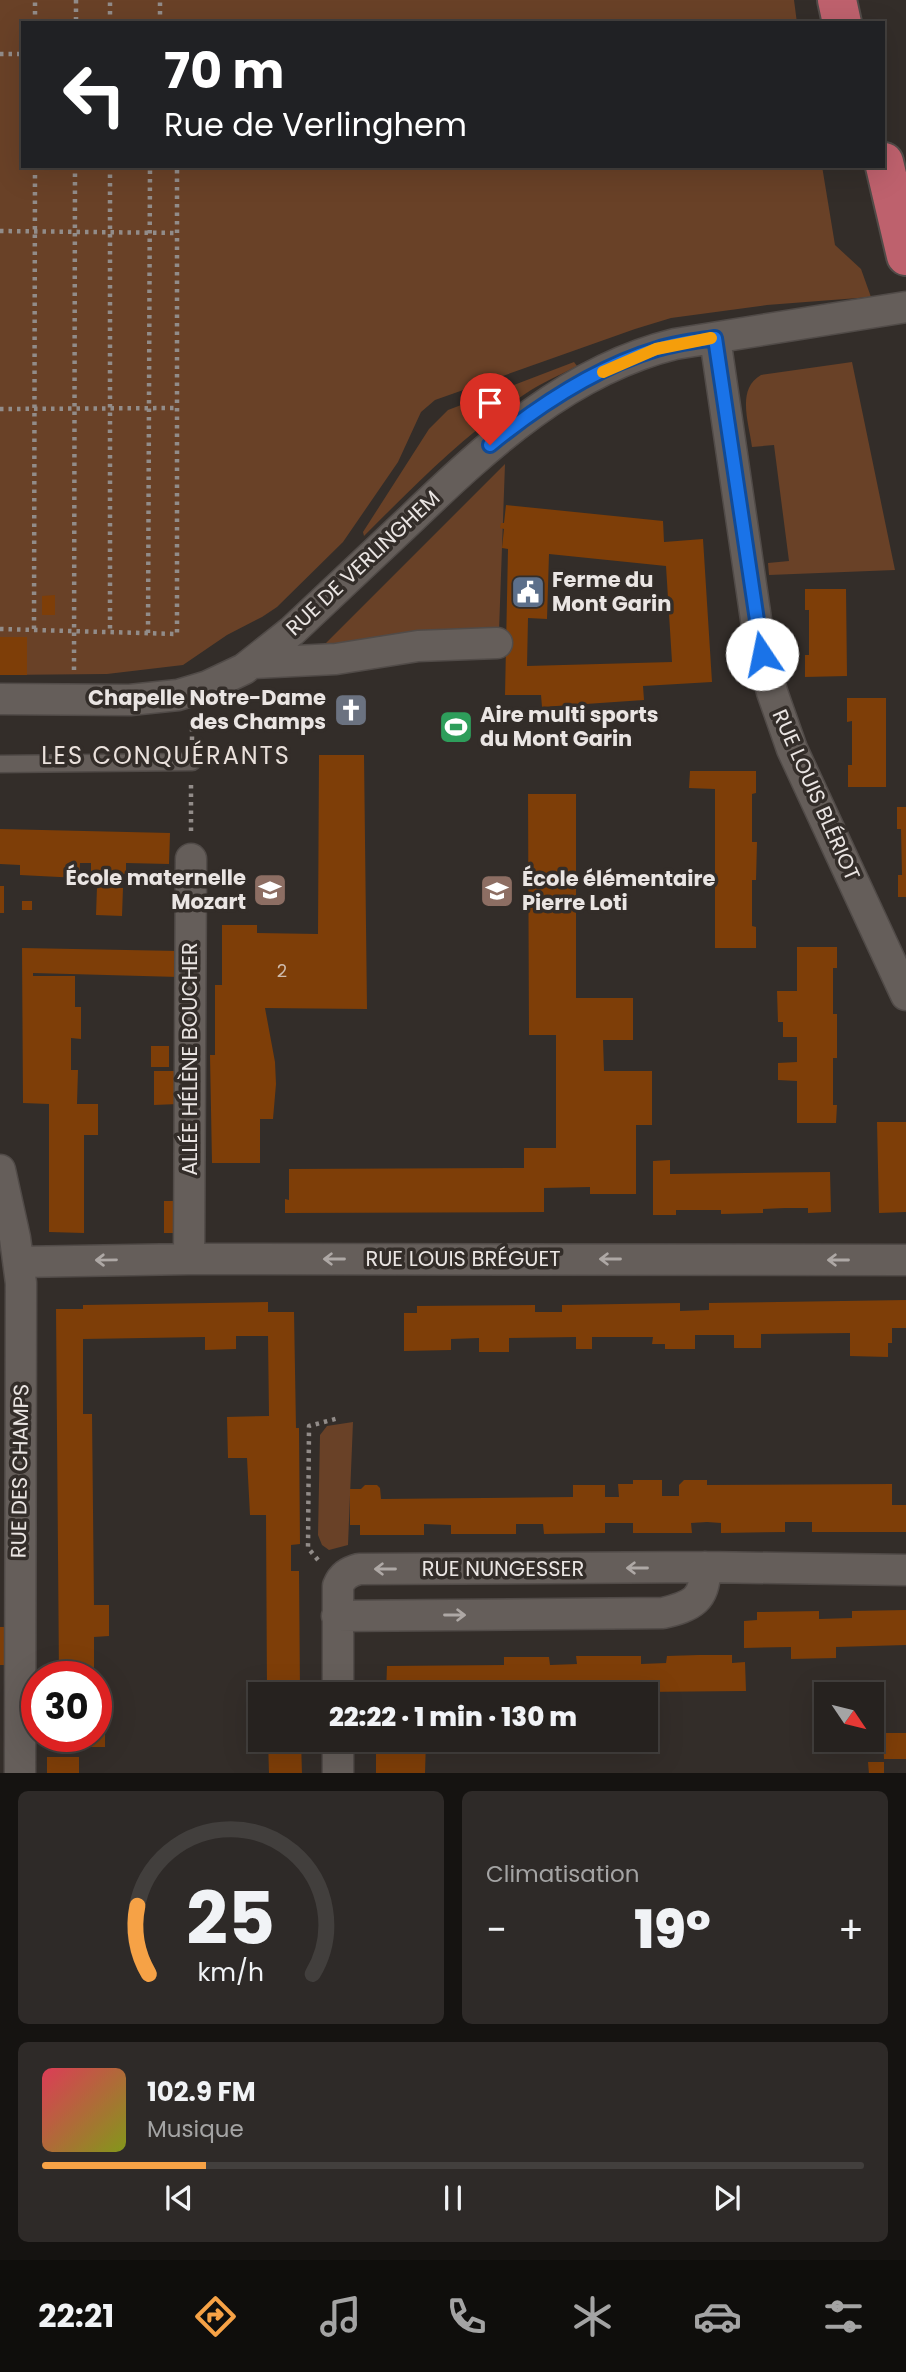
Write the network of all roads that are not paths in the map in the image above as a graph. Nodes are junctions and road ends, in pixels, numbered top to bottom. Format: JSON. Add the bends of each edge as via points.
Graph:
{"nodes":[{"id":1,"x":837,"y":0,"type":"edge"},
{"id":2,"x":865,"y":0,"type":"edge"},
{"id":3,"x":842,"y":21,"type":"edge"},
{"id":4,"x":867,"y":21,"type":"edge"},
{"id":5,"x":885,"y":168,"type":"edge"},
{"id":6,"x":906,"y":256,"type":"edge"},
{"id":7,"x":906,"y":307,"type":"edge"},
{"id":8,"x":715,"y":338,"type":"junction"},
{"id":9,"x":497,"y":643,"type":"dead end"},
{"id":10,"x":253,"y":663,"type":"junction"},
{"id":11,"x":0,"y":699,"type":"edge"},
{"id":12,"x":192,"y":762,"type":"dead end"},
{"id":13,"x":0,"y":764,"type":"edge"},
{"id":14,"x":191,"y":859,"type":"dead end"},
{"id":15,"x":906,"y":995,"type":"edge"},
{"id":16,"x":0,"y":1170,"type":"edge"},
{"id":17,"x":189,"y":1259,"type":"junction"},
{"id":18,"x":906,"y":1260,"type":"edge"},
{"id":19,"x":19,"y":1262,"type":"junction"},
{"id":20,"x":705,"y":1567,"type":"junction"},
{"id":21,"x":906,"y":1570,"type":"edge"},
{"id":22,"x":10,"y":1574,"type":"edge"},
{"id":23,"x":337,"y":1616,"type":"junction"},
{"id":24,"x":338,"y":1682,"type":"edge"},
{"id":25,"x":338,"y":1752,"type":"edge"},
{"id":26,"x":20,"y":1773,"type":"edge"},
{"id":27,"x":338,"y":1773,"type":"edge"}],
"edges":[{"from":1,"to":3,"type":"highway"},
{"from":2,"to":4,"type":"highway"},
{"from":5,"to":6,"type":"highway"},
{"from":7,"to":8,"type":"street","name":"RUE DE VERLINGHEM"},
{"from":8,"to":10,"type":"street","name":"RUE DE VERLINGHEM","via":[[642,354],[530,414],[475,458]]},
{"from":8,"to":15,"type":"street","name":"RUE LOUIS BLÉRIOT","via":[[757,627],[772,692],[792,749]]},
{"from":9,"to":10,"type":"street"},
{"from":10,"to":11,"type":"street","name":"RUE DE VERLINGHEM","via":[[226,679],[178,695]]},
{"from":12,"to":13,"type":"lane"},
{"from":14,"to":17,"type":"street","name":"ALLÉE HÉLÈNE BOUCHER"},
{"from":16,"to":19,"type":"street","name":"RUE DES CHAMPS"},
{"from":18,"to":17,"type":"street","name":"RUE LOUIS BRÉGUET","one_way":true},
{"from":17,"to":19,"type":"street","name":"RUE LOUIS BRÉGUET","one_way":true},
{"from":19,"to":22,"type":"street","name":"RUE DES CHAMPS","via":[[22,1317]]},
{"from":20,"to":21,"type":"street","name":"RUE NUNGESSER"},
{"from":23,"to":20,"type":"street","one_way":true,"via":[[663,1613],[691,1604],[701,1594]]},
{"from":20,"to":23,"type":"street","name":"RUE NUNGESSER","one_way":true,"via":[[359,1569],[342,1578],[338,1586]]},
{"from":22,"to":26,"type":"street","name":"RUE DES CHAMPS"},
{"from":23,"to":24,"type":"street"},
{"from":25,"to":27,"type":"street"}]}
